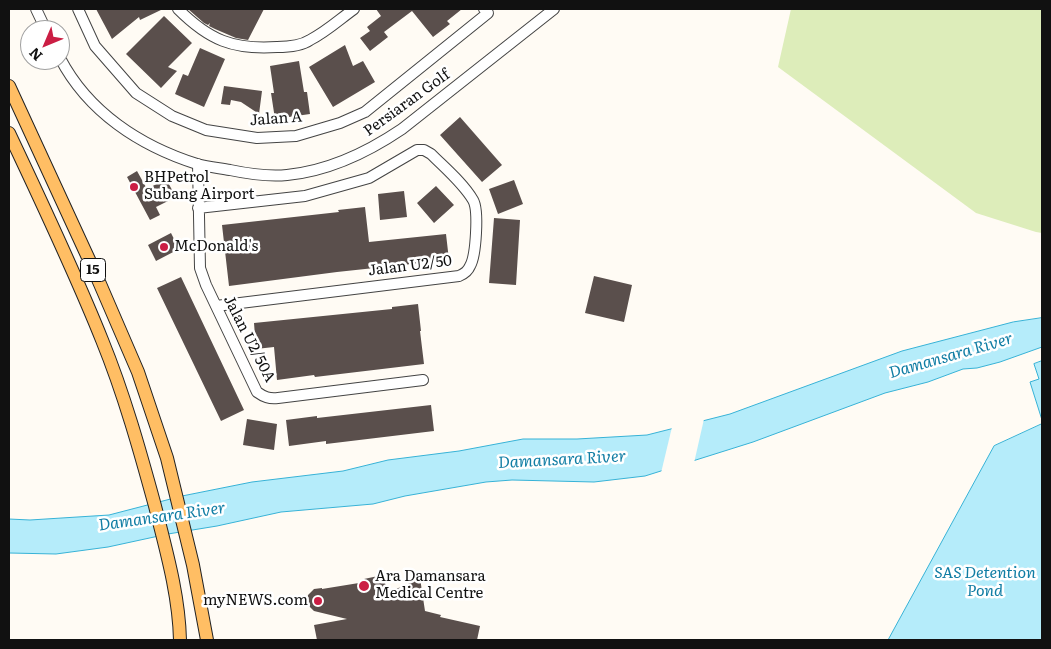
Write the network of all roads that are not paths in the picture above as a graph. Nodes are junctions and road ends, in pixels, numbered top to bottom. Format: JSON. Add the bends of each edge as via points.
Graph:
{"nodes":[{"id":1,"x":78,"y":9,"type":"edge"},
{"id":2,"x":178,"y":9,"type":"edge"},
{"id":3,"x":338,"y":9,"type":"edge"},
{"id":4,"x":484,"y":9,"type":"edge"},
{"id":5,"x":554,"y":9,"type":"edge"},
{"id":6,"x":351,"y":11,"type":"edge"},
{"id":7,"x":66,"y":70,"type":"edge"},
{"id":8,"x":9,"y":86,"type":"edge"},
{"id":9,"x":9,"y":133,"type":"edge"},
{"id":10,"x":198,"y":164,"type":"junction"},
{"id":11,"x":198,"y":208,"type":"junction"},
{"id":12,"x":216,"y":306,"type":"junction"},
{"id":13,"x":423,"y":380,"type":"dead end"},
{"id":14,"x":180,"y":640,"type":"edge"},
{"id":15,"x":207,"y":640,"type":"edge"}],
"edges":[{"from":1,"to":4,"type":"street","name":"Jalan A","via":[[95,46],[136,93],[172,116],[206,130],[257,138],[296,136],[365,112],[488,13]]},
{"from":2,"to":6,"type":"street","via":[[219,40],[252,49],[288,47],[309,41]]},
{"from":3,"to":6,"type":"street"},
{"from":5,"to":10,"type":"street","name":"Persiaran Golf","via":[[402,130],[348,159],[286,175],[254,174]]},
{"from":7,"to":10,"type":"street","name":"Persiaran Golf","via":[[84,96],[131,134]]},
{"from":8,"to":15,"type":"main road","number":"15","via":[[138,372],[167,458]]},
{"from":9,"to":14,"type":"main road","number":"15","via":[[103,342],[144,465],[172,573]]},
{"from":10,"to":11,"type":"street","name":"Jalan U2/50A"},
{"from":11,"to":12,"type":"street","name":"Jalan U2/50A","via":[[200,268]]},
{"from":11,"to":12,"type":"street","name":"Jalan U2/50","via":[[305,196],[369,178],[417,150],[424,150],[466,191],[477,210],[473,260],[458,276]]},
{"from":12,"to":13,"type":"street","name":"Jalan U2/50A","via":[[252,383],[262,396],[278,398]]}]}
